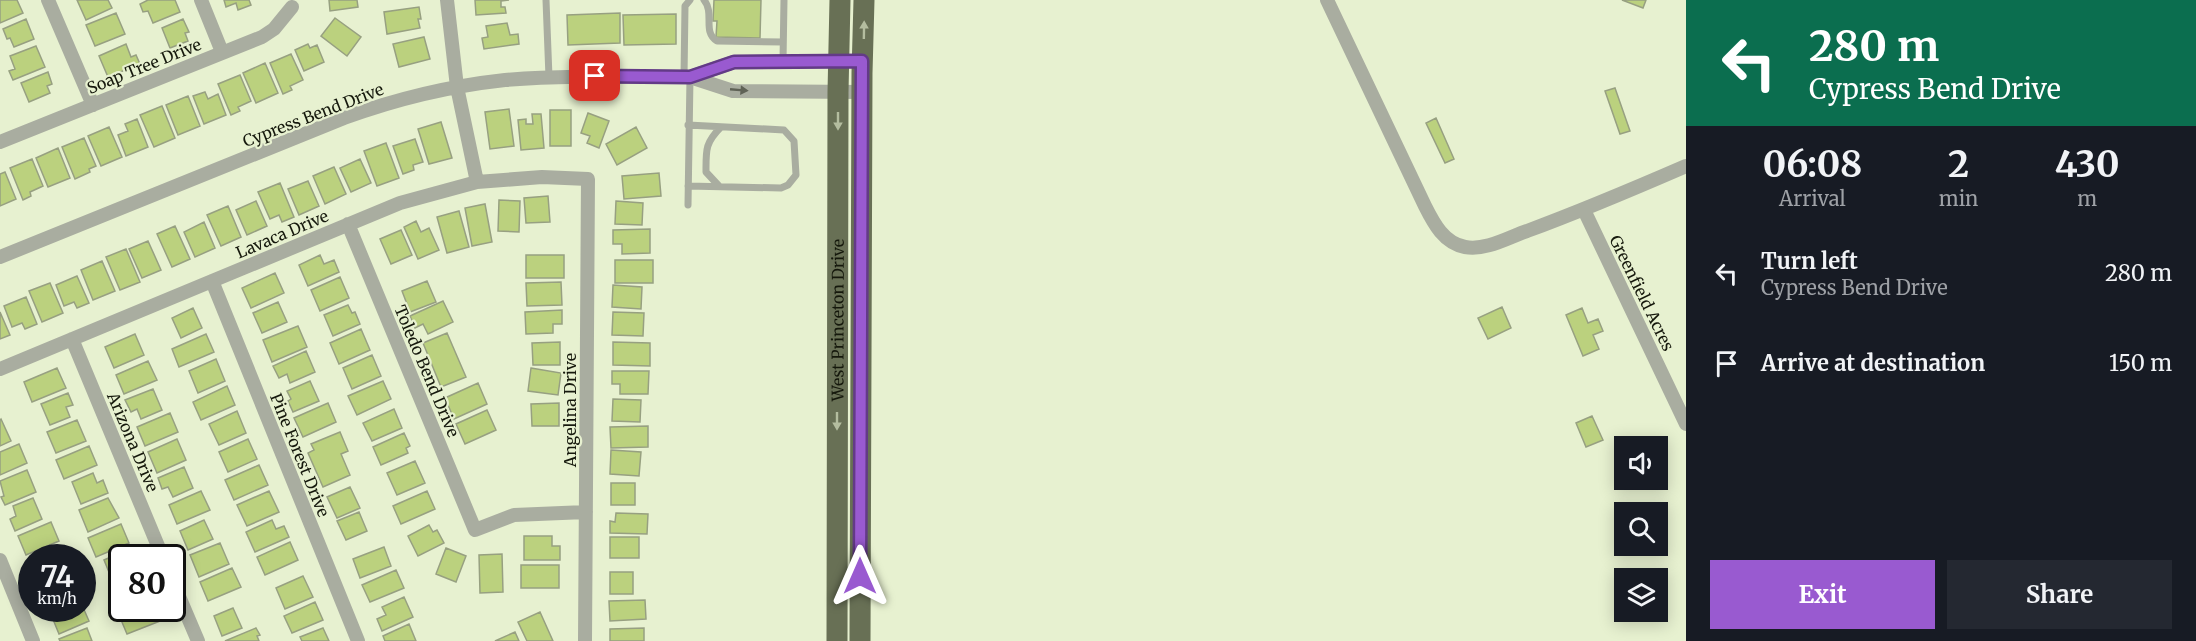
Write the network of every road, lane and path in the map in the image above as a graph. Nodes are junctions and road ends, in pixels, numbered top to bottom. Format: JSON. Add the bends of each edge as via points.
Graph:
{"nodes":[{"id":1,"x":48,"y":0,"type":"edge"},
{"id":2,"x":201,"y":0,"type":"edge"},
{"id":3,"x":447,"y":0,"type":"edge"},
{"id":4,"x":546,"y":0,"type":"edge"},
{"id":5,"x":690,"y":0,"type":"edge"},
{"id":6,"x":704,"y":0,"type":"edge"},
{"id":7,"x":784,"y":0,"type":"edge"},
{"id":8,"x":840,"y":0,"type":"edge"},
{"id":9,"x":864,"y":0,"type":"edge"},
{"id":10,"x":1327,"y":0,"type":"edge"},
{"id":11,"x":292,"y":7,"type":"dead end"},
{"id":12,"x":783,"y":42,"type":"junction"},
{"id":13,"x":222,"y":52,"type":"junction"},
{"id":14,"x":839,"y":61,"type":"junction"},
{"id":15,"x":862,"y":61,"type":"junction"},
{"id":16,"x":783,"y":62,"type":"junction"},
{"id":17,"x":549,"y":77,"type":"junction"},
{"id":18,"x":687,"y":77,"type":"junction"},
{"id":19,"x":457,"y":87,"type":"junction"},
{"id":20,"x":838,"y":92,"type":"junction"},
{"id":21,"x":862,"y":92,"type":"junction"},
{"id":22,"x":93,"y":105,"type":"junction"},
{"id":23,"x":688,"y":125,"type":"junction"},
{"id":24,"x":721,"y":127,"type":"junction"},
{"id":25,"x":0,"y":142,"type":"edge"},
{"id":26,"x":1686,"y":166,"type":"edge"},
{"id":27,"x":588,"y":179,"type":"joint"},
{"id":28,"x":477,"y":182,"type":"junction"},
{"id":29,"x":688,"y":186,"type":"junction"},
{"id":30,"x":719,"y":186,"type":"junction"},
{"id":31,"x":688,"y":205,"type":"dead end"},
{"id":32,"x":1584,"y":210,"type":"junction"},
{"id":33,"x":348,"y":224,"type":"junction"},
{"id":34,"x":0,"y":257,"type":"edge"},
{"id":35,"x":212,"y":281,"type":"junction"},
{"id":36,"x":72,"y":339,"type":"junction"},
{"id":37,"x":0,"y":369,"type":"edge"},
{"id":38,"x":1686,"y":424,"type":"edge"},
{"id":39,"x":586,"y":512,"type":"junction"},
{"id":40,"x":157,"y":544,"type":"edge"},
{"id":41,"x":0,"y":560,"type":"edge"},
{"id":42,"x":186,"y":613,"type":"edge"},
{"id":43,"x":33,"y":641,"type":"edge"},
{"id":44,"x":198,"y":641,"type":"edge"},
{"id":45,"x":358,"y":641,"type":"edge"},
{"id":46,"x":585,"y":641,"type":"edge"},
{"id":47,"x":837,"y":641,"type":"edge"},
{"id":48,"x":860,"y":641,"type":"edge"}],
"edges":[{"from":1,"to":22,"type":"street"},
{"from":2,"to":13,"type":"street"},
{"from":3,"to":19,"type":"street"},
{"from":4,"to":17,"type":"lane"},
{"from":5,"to":18,"type":"lane","via":[[685,6]]},
{"from":6,"to":12,"type":"lane","via":[[709,10],[711,38]]},
{"from":7,"to":12,"type":"lane"},
{"from":8,"to":14,"type":"highway","name":"West Princeton Drive"},
{"from":15,"to":9,"type":"highway","name":"West Princeton Drive","one_way":true},
{"from":10,"to":32,"type":"street","via":[[1439,231],[1462,247],[1479,248]]},
{"from":11,"to":13,"type":"street","name":"Soap Tree Drive","via":[[262,37]]},
{"from":12,"to":16,"type":"lane"},
{"from":13,"to":22,"type":"street","name":"Soap Tree Drive"},
{"from":14,"to":15,"type":"street","name":"Cypress Bend Drive"},
{"from":14,"to":16,"type":"street","name":"Cypress Bend Drive"},
{"from":14,"to":20,"type":"highway","name":"West Princeton Drive"},
{"from":15,"to":21,"type":"highway","name":"West Princeton Drive"},
{"from":16,"to":18,"type":"street","name":"Cypress Bend Drive","via":[[734,62]]},
{"from":17,"to":18,"type":"street","name":"Cypress Bend Drive"},
{"from":17,"to":19,"type":"street","name":"Cypress Bend Drive"},
{"from":18,"to":20,"type":"street","name":"Cypress Bend Drive","one_way":true,"via":[[733,91]]},
{"from":18,"to":23,"type":"lane"},
{"from":19,"to":28,"type":"street"},
{"from":19,"to":34,"type":"street","name":"Cypress Bend Drive","via":[[344,117]]},
{"from":20,"to":21,"type":"street","name":"Cypress Bend Drive"},
{"from":20,"to":47,"type":"highway","name":"West Princeton Drive","one_way":true},
{"from":21,"to":48,"type":"highway","name":"West Princeton Drive"},
{"from":22,"to":25,"type":"street","name":"Soap Tree Drive"},
{"from":23,"to":24,"type":"lane"},
{"from":23,"to":29,"type":"lane"},
{"from":24,"to":30,"type":"lane","via":[[710,137],[706,153],[706,172]]},
{"from":24,"to":30,"type":"lane","via":[[784,130],[794,141],[796,175],[781,188]]},
{"from":26,"to":32,"type":"street"},
{"from":27,"to":28,"type":"street","name":"Lavaca Drive","via":[[542,177]]},
{"from":27,"to":39,"type":"street","name":"Angelina Drive"},
{"from":28,"to":33,"type":"street","name":"Lavaca Drive","via":[[400,203]]},
{"from":29,"to":30,"type":"lane"},
{"from":29,"to":31,"type":"lane"},
{"from":32,"to":38,"type":"street","name":"Greenfield Acres"},
{"from":33,"to":35,"type":"street","name":"Lavaca Drive"},
{"from":33,"to":39,"type":"street","name":"Toledo Bend Drive","via":[[475,530],[514,515]]},
{"from":35,"to":36,"type":"street","name":"Lavaca Drive"},
{"from":35,"to":45,"type":"street","name":"Pine Forest Drive"},
{"from":36,"to":37,"type":"street","name":"Lavaca Drive"},
{"from":36,"to":40,"type":"street","name":"Arizona Drive"},
{"from":39,"to":46,"type":"street","name":"Angelina Drive"},
{"from":41,"to":43,"type":"street"},
{"from":42,"to":44,"type":"street"}]}
